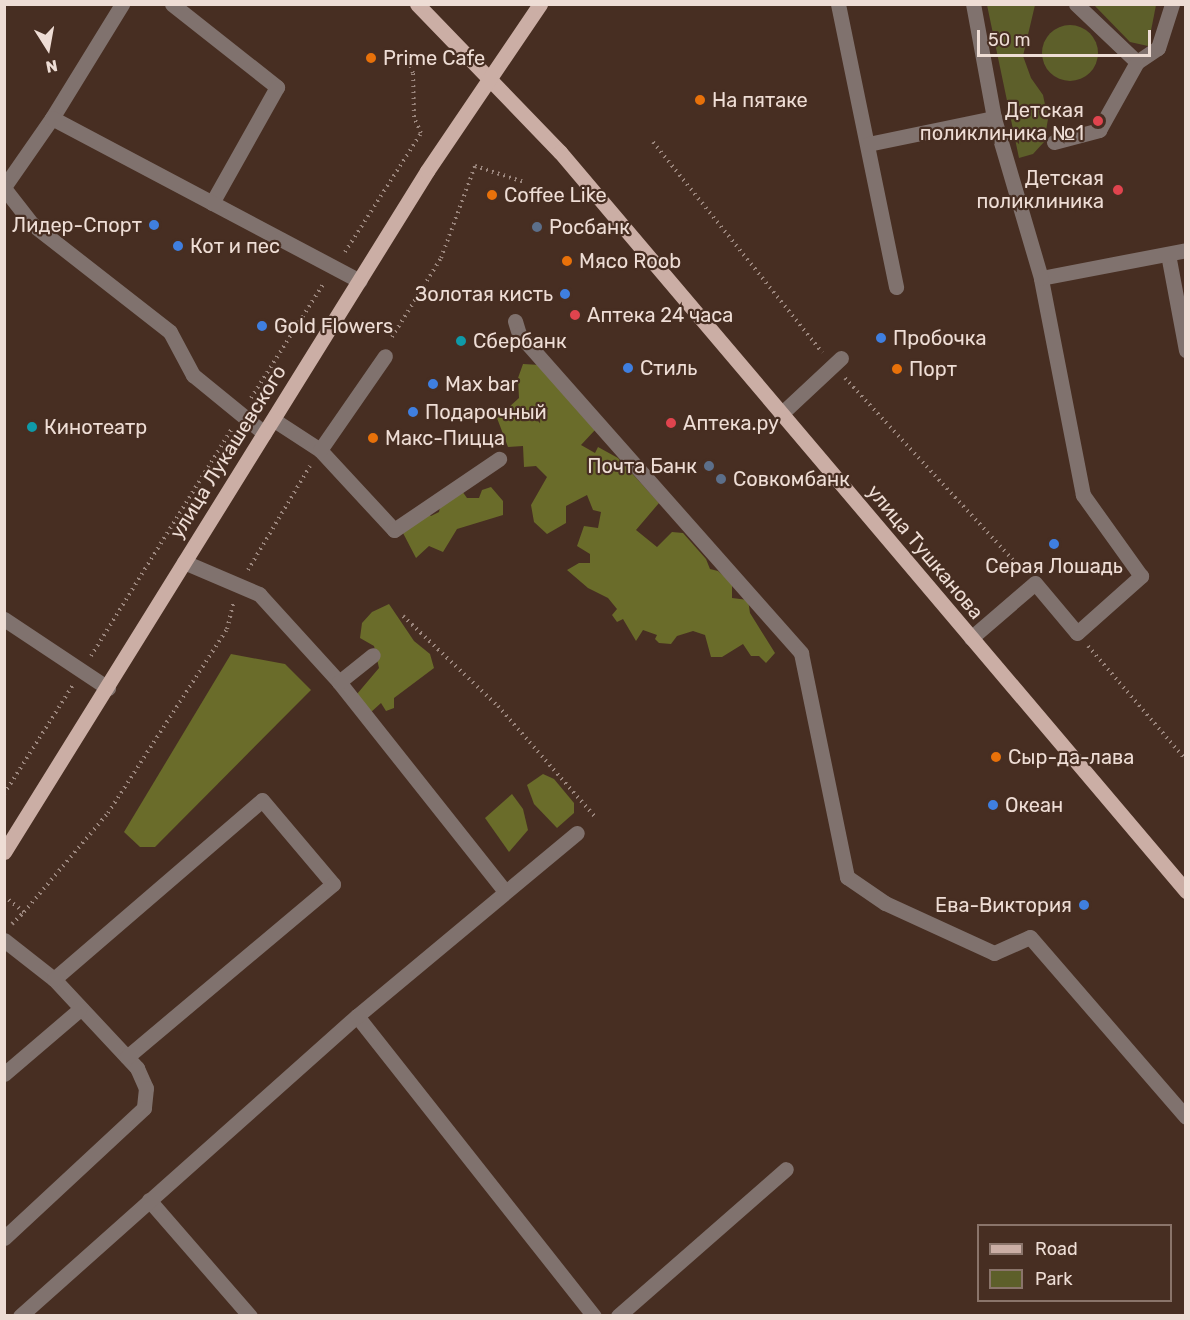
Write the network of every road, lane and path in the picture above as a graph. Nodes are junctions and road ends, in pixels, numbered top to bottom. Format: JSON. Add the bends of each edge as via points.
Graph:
{"nodes":[{"id":1,"x":122,"y":4,"type":"edge"},
{"id":2,"x":172,"y":4,"type":"edge"},
{"id":3,"x":417,"y":4,"type":"edge"},
{"id":4,"x":540,"y":4,"type":"edge"},
{"id":5,"x":838,"y":4,"type":"edge"},
{"id":6,"x":973,"y":4,"type":"edge"},
{"id":7,"x":1076,"y":4,"type":"edge"},
{"id":8,"x":1172,"y":4,"type":"edge"},
{"id":9,"x":1137,"y":62,"type":"junction"},
{"id":10,"x":491,"y":77,"type":"junction"},
{"id":11,"x":52,"y":118,"type":"junction"},
{"id":12,"x":994,"y":118,"type":"junction"},
{"id":13,"x":653,"y":142,"type":"dead end"},
{"id":14,"x":1054,"y":142,"type":"dead end"},
{"id":15,"x":868,"y":144,"type":"junction"},
{"id":16,"x":524,"y":182,"type":"dead end"},
{"id":17,"x":4,"y":188,"type":"edge"},
{"id":18,"x":212,"y":202,"type":"junction"},
{"id":19,"x":1185,"y":250,"type":"edge"},
{"id":20,"x":1168,"y":254,"type":"junction"},
{"id":21,"x":1041,"y":278,"type":"junction"},
{"id":22,"x":360,"y":281,"type":"junction"},
{"id":23,"x":896,"y":287,"type":"dead end"},
{"id":24,"x":515,"y":321,"type":"dead end"},
{"id":25,"x":392,"y":337,"type":"dead end"},
{"id":26,"x":1185,"y":350,"type":"edge"},
{"id":27,"x":385,"y":356,"type":"dead end"},
{"id":28,"x":838,"y":362,"type":"junction"},
{"id":29,"x":781,"y":414,"type":"junction"},
{"id":30,"x":274,"y":420,"type":"junction"},
{"id":31,"x":264,"y":434,"type":"junction"},
{"id":32,"x":320,"y":450,"type":"junction"},
{"id":33,"x":499,"y":459,"type":"dead end"},
{"id":34,"x":184,"y":562,"type":"junction"},
{"id":35,"x":1035,"y":584,"type":"junction"},
{"id":36,"x":239,"y":585,"type":"junction"},
{"id":37,"x":404,"y":616,"type":"dead end"},
{"id":38,"x":4,"y":619,"type":"edge"},
{"id":39,"x":1077,"y":633,"type":"junction"},
{"id":40,"x":971,"y":638,"type":"junction"},
{"id":41,"x":373,"y":655,"type":"dead end"},
{"id":42,"x":339,"y":682,"type":"junction"},
{"id":43,"x":108,"y":688,"type":"junction"},
{"id":44,"x":1185,"y":760,"type":"edge"},
{"id":45,"x":597,"y":818,"type":"dead end"},
{"id":46,"x":577,"y":832,"type":"dead end"},
{"id":47,"x":4,"y":852,"type":"edge"},
{"id":48,"x":504,"y":890,"type":"junction"},
{"id":49,"x":1185,"y":891,"type":"edge"},
{"id":50,"x":4,"y":896,"type":"edge"},
{"id":51,"x":4,"y":940,"type":"edge"},
{"id":52,"x":54,"y":979,"type":"junction"},
{"id":53,"x":79,"y":1010,"type":"junction"},
{"id":54,"x":357,"y":1016,"type":"junction"},
{"id":55,"x":127,"y":1058,"type":"junction"},
{"id":56,"x":4,"y":1074,"type":"edge"},
{"id":57,"x":1185,"y":1117,"type":"edge"},
{"id":58,"x":786,"y":1169,"type":"dead end"},
{"id":59,"x":149,"y":1200,"type":"junction"},
{"id":60,"x":4,"y":1238,"type":"edge"},
{"id":61,"x":20,"y":1316,"type":"edge"},
{"id":62,"x":250,"y":1316,"type":"edge"},
{"id":63,"x":594,"y":1316,"type":"edge"},
{"id":64,"x":618,"y":1316,"type":"edge"}],
"edges":[{"from":1,"to":11,"type":"lane"},
{"from":2,"to":18,"type":"lane","via":[[277,87]]},
{"from":3,"to":10,"type":"main road","name":"улица Тушканова"},
{"from":4,"to":10,"type":"main road","name":"улица Лукашевского"},
{"from":5,"to":15,"type":"lane"},
{"from":6,"to":12,"type":"lane"},
{"from":7,"to":9,"type":"lane"},
{"from":8,"to":9,"type":"lane","via":[[1158,48]]},
{"from":9,"to":14,"type":"lane","via":[[1099,130]]},
{"from":10,"to":22,"type":"main road","name":"улица Лукашевского","via":[[442,146]]},
{"from":10,"to":29,"type":"main road","name":"улица Тушканова","via":[[560,152]]},
{"from":11,"to":17,"type":"lane"},
{"from":11,"to":18,"type":"lane"},
{"from":12,"to":15,"type":"lane"},
{"from":12,"to":21,"type":"lane"},
{"from":13,"to":28,"type":"path"},
{"from":15,"to":23,"type":"lane"},
{"from":16,"to":25,"type":"path","via":[[475,166],[441,258]]},
{"from":17,"to":31,"type":"lane","via":[[32,225],[170,332],[193,375]]},
{"from":18,"to":22,"type":"lane"},
{"from":19,"to":20,"type":"lane"},
{"from":20,"to":21,"type":"lane"},
{"from":20,"to":26,"type":"lane"},
{"from":21,"to":39,"type":"lane","via":[[1083,495],[1141,576]]},
{"from":22,"to":30,"type":"main road","name":"улица Лукашевского"},
{"from":24,"to":57,"type":"lane","via":[[519,334],[801,653],[847,877],[885,903],[994,953],[1030,937]]},
{"from":27,"to":32,"type":"lane"},
{"from":28,"to":29,"type":"lane"},
{"from":28,"to":35,"type":"path"},
{"from":29,"to":40,"type":"main road","name":"улица Тушканова"},
{"from":30,"to":31,"type":"main road","name":"улица Лукашевского"},
{"from":30,"to":32,"type":"lane"},
{"from":31,"to":34,"type":"main road","name":"улица Лукашевского"},
{"from":32,"to":33,"type":"lane","via":[[394,530]]},
{"from":32,"to":36,"type":"path"},
{"from":34,"to":36,"type":"lane"},
{"from":34,"to":43,"type":"main road","name":"улица Лукашевского"},
{"from":35,"to":39,"type":"lane"},
{"from":35,"to":40,"type":"lane"},
{"from":36,"to":42,"type":"lane","via":[[260,594]]},
{"from":36,"to":50,"type":"path","via":[[227,629],[108,813],[24,912]]},
{"from":37,"to":45,"type":"path","via":[[498,706]]},
{"from":38,"to":43,"type":"lane"},
{"from":39,"to":44,"type":"path"},
{"from":40,"to":49,"type":"main road","name":"улица Тушканова"},
{"from":41,"to":42,"type":"lane"},
{"from":42,"to":48,"type":"lane"},
{"from":43,"to":47,"type":"main road","name":"улица Лукашевского"},
{"from":46,"to":48,"type":"lane"},
{"from":48,"to":54,"type":"lane"},
{"from":51,"to":52,"type":"lane"},
{"from":52,"to":53,"type":"lane"},
{"from":52,"to":55,"type":"lane","via":[[262,800],[333,884]]},
{"from":53,"to":55,"type":"lane"},
{"from":53,"to":56,"type":"lane"},
{"from":54,"to":59,"type":"lane"},
{"from":54,"to":63,"type":"lane"},
{"from":55,"to":60,"type":"lane","via":[[146,1088],[144,1108]]},
{"from":58,"to":64,"type":"lane"},
{"from":59,"to":61,"type":"lane"},
{"from":59,"to":62,"type":"lane"}]}
